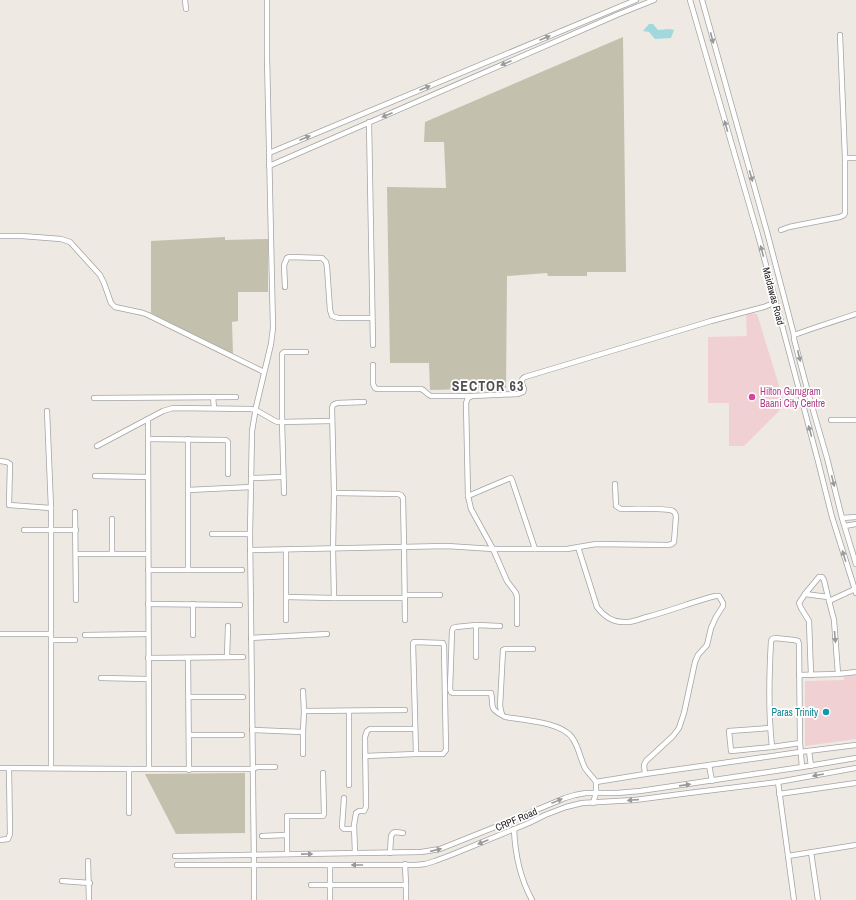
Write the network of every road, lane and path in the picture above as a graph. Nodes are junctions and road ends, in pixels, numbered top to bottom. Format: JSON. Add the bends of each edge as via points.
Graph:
{"nodes":[{"id":1,"x":186,"y":0,"type":"edge"},
{"id":2,"x":267,"y":0,"type":"edge"},
{"id":3,"x":636,"y":0,"type":"edge"},
{"id":4,"x":654,"y":0,"type":"edge"},
{"id":5,"x":690,"y":0,"type":"edge"},
{"id":6,"x":702,"y":0,"type":"edge"},
{"id":7,"x":186,"y":8,"type":"dead end"},
{"id":8,"x":840,"y":35,"type":"dead end"},
{"id":9,"x":369,"y":122,"type":"junction"},
{"id":10,"x":269,"y":153,"type":"junction"},
{"id":11,"x":845,"y":158,"type":"junction"},
{"id":12,"x":856,"y":158,"type":"edge"},
{"id":13,"x":269,"y":166,"type":"junction"},
{"id":14,"x":781,"y":230,"type":"dead end"},
{"id":15,"x":0,"y":236,"type":"edge"},
{"id":16,"x":285,"y":287,"type":"dead end"},
{"id":17,"x":776,"y":302,"type":"junction"},
{"id":18,"x":856,"y":314,"type":"edge"},
{"id":19,"x":372,"y":318,"type":"junction"},
{"id":20,"x":794,"y":335,"type":"junction"},
{"id":21,"x":373,"y":345,"type":"dead end"},
{"id":22,"x":306,"y":352,"type":"dead end"},
{"id":23,"x":373,"y":365,"type":"dead end"},
{"id":24,"x":264,"y":372,"type":"junction"},
{"id":25,"x":236,"y":396,"type":"dead end"},
{"id":26,"x":470,"y":396,"type":"junction"},
{"id":27,"x":809,"y":396,"type":"junction"},
{"id":28,"x":213,"y":397,"type":"junction"},
{"id":29,"x":94,"y":398,"type":"dead end"},
{"id":30,"x":801,"y":400,"type":"junction"},
{"id":31,"x":364,"y":402,"type":"dead end"},
{"id":32,"x":214,"y":408,"type":"junction"},
{"id":33,"x":256,"y":410,"type":"junction"},
{"id":34,"x":47,"y":412,"type":"dead end"},
{"id":35,"x":148,"y":419,"type":"junction"},
{"id":36,"x":831,"y":420,"type":"dead end"},
{"id":37,"x":856,"y":420,"type":"edge"},
{"id":38,"x":332,"y":421,"type":"junction"},
{"id":39,"x":282,"y":422,"type":"junction"},
{"id":40,"x":148,"y":439,"type":"junction"},
{"id":41,"x":188,"y":440,"type":"junction"},
{"id":42,"x":97,"y":446,"type":"dead end"},
{"id":43,"x":0,"y":461,"type":"edge"},
{"id":44,"x":228,"y":474,"type":"dead end"},
{"id":45,"x":95,"y":476,"type":"dead end"},
{"id":46,"x":148,"y":477,"type":"junction"},
{"id":47,"x":282,"y":477,"type":"junction"},
{"id":48,"x":251,"y":478,"type":"junction"},
{"id":49,"x":615,"y":484,"type":"dead end"},
{"id":50,"x":251,"y":487,"type":"junction"},
{"id":51,"x":188,"y":490,"type":"junction"},
{"id":52,"x":284,"y":493,"type":"dead end"},
{"id":53,"x":334,"y":493,"type":"junction"},
{"id":54,"x":468,"y":496,"type":"junction"},
{"id":55,"x":51,"y":508,"type":"junction"},
{"id":56,"x":75,"y":512,"type":"dead end"},
{"id":57,"x":856,"y":517,"type":"edge"},
{"id":58,"x":842,"y":518,"type":"junction"},
{"id":59,"x":112,"y":519,"type":"dead end"},
{"id":60,"x":856,"y":524,"type":"edge"},
{"id":61,"x":845,"y":526,"type":"junction"},
{"id":62,"x":24,"y":530,"type":"dead end"},
{"id":63,"x":50,"y":530,"type":"junction"},
{"id":64,"x":76,"y":530,"type":"junction"},
{"id":65,"x":212,"y":534,"type":"dead end"},
{"id":66,"x":250,"y":534,"type":"junction"},
{"id":67,"x":404,"y":547,"type":"junction"},
{"id":68,"x":578,"y":547,"type":"junction"},
{"id":69,"x":333,"y":548,"type":"junction"},
{"id":70,"x":493,"y":549,"type":"junction"},
{"id":71,"x":535,"y":549,"type":"junction"},
{"id":72,"x":250,"y":550,"type":"junction"},
{"id":73,"x":286,"y":550,"type":"junction"},
{"id":74,"x":76,"y":554,"type":"junction"},
{"id":75,"x":112,"y":554,"type":"junction"},
{"id":76,"x":148,"y":554,"type":"junction"},
{"id":77,"x":856,"y":564,"type":"edge"},
{"id":78,"x":148,"y":570,"type":"junction"},
{"id":79,"x":188,"y":570,"type":"junction"},
{"id":80,"x":242,"y":570,"type":"dead end"},
{"id":81,"x":855,"y":591,"type":"edge"},
{"id":82,"x":805,"y":594,"type":"junction"},
{"id":83,"x":440,"y":595,"type":"dead end"},
{"id":84,"x":405,"y":596,"type":"junction"},
{"id":85,"x":286,"y":597,"type":"junction"},
{"id":86,"x":334,"y":598,"type":"junction"},
{"id":87,"x":828,"y":599,"type":"junction"},
{"id":88,"x":76,"y":600,"type":"dead end"},
{"id":89,"x":148,"y":604,"type":"junction"},
{"id":90,"x":192,"y":604,"type":"junction"},
{"id":91,"x":240,"y":605,"type":"dead end"},
{"id":92,"x":286,"y":620,"type":"dead end"},
{"id":93,"x":405,"y":620,"type":"dead end"},
{"id":94,"x":517,"y":624,"type":"dead end"},
{"id":95,"x":476,"y":625,"type":"junction"},
{"id":96,"x":228,"y":626,"type":"dead end"},
{"id":97,"x":500,"y":626,"type":"dead end"},
{"id":98,"x":0,"y":634,"type":"edge"},
{"id":99,"x":51,"y":634,"type":"junction"},
{"id":100,"x":148,"y":634,"type":"junction"},
{"id":101,"x":327,"y":634,"type":"dead end"},
{"id":102,"x":85,"y":635,"type":"dead end"},
{"id":103,"x":193,"y":635,"type":"dead end"},
{"id":104,"x":251,"y":638,"type":"junction"},
{"id":105,"x":51,"y":640,"type":"junction"},
{"id":106,"x":75,"y":640,"type":"dead end"},
{"id":107,"x":533,"y":649,"type":"dead end"},
{"id":108,"x":227,"y":657,"type":"junction"},
{"id":109,"x":243,"y":657,"type":"dead end"},
{"id":110,"x":476,"y":657,"type":"dead end"},
{"id":111,"x":148,"y":658,"type":"junction"},
{"id":112,"x":188,"y":658,"type":"junction"},
{"id":113,"x":856,"y":672,"type":"edge"},
{"id":114,"x":838,"y":674,"type":"junction"},
{"id":115,"x":799,"y":675,"type":"junction"},
{"id":116,"x":811,"y":675,"type":"junction"},
{"id":117,"x":100,"y":678,"type":"dead end"},
{"id":118,"x":148,"y":678,"type":"junction"},
{"id":119,"x":303,"y":691,"type":"dead end"},
{"id":120,"x":189,"y":697,"type":"junction"},
{"id":121,"x":243,"y":697,"type":"dead end"},
{"id":122,"x":405,"y":710,"type":"dead end"},
{"id":123,"x":304,"y":711,"type":"junction"},
{"id":124,"x":349,"y":711,"type":"junction"},
{"id":125,"x":502,"y":715,"type":"junction"},
{"id":126,"x":770,"y":728,"type":"junction"},
{"id":127,"x":412,"y":729,"type":"dead end"},
{"id":128,"x":252,"y":730,"type":"junction"},
{"id":129,"x":303,"y":732,"type":"junction"},
{"id":130,"x":189,"y":735,"type":"junction"},
{"id":131,"x":242,"y":735,"type":"dead end"},
{"id":132,"x":800,"y":743,"type":"junction"},
{"id":133,"x":856,"y":745,"type":"edge"},
{"id":134,"x":772,"y":747,"type":"junction"},
{"id":135,"x":731,"y":751,"type":"junction"},
{"id":136,"x":809,"y":751,"type":"junction"},
{"id":137,"x":800,"y":752,"type":"junction"},
{"id":138,"x":303,"y":754,"type":"dead end"},
{"id":139,"x":416,"y":754,"type":"junction"},
{"id":140,"x":365,"y":756,"type":"junction"},
{"id":141,"x":856,"y":758,"type":"edge"},
{"id":142,"x":732,"y":762,"type":"junction"},
{"id":143,"x":709,"y":765,"type":"junction"},
{"id":144,"x":811,"y":766,"type":"junction"},
{"id":145,"x":275,"y":767,"type":"dead end"},
{"id":146,"x":802,"y":767,"type":"junction"},
{"id":147,"x":0,"y":768,"type":"edge"},
{"id":148,"x":9,"y":768,"type":"junction"},
{"id":149,"x":51,"y":768,"type":"junction"},
{"id":150,"x":856,"y":768,"type":"edge"},
{"id":151,"x":129,"y":769,"type":"junction"},
{"id":152,"x":149,"y":769,"type":"junction"},
{"id":153,"x":253,"y":769,"type":"junction"},
{"id":154,"x":189,"y":770,"type":"junction"},
{"id":155,"x":775,"y":771,"type":"junction"},
{"id":156,"x":323,"y":773,"type":"dead end"},
{"id":157,"x":645,"y":774,"type":"junction"},
{"id":158,"x":712,"y":781,"type":"junction"},
{"id":159,"x":596,"y":782,"type":"junction"},
{"id":160,"x":777,"y":782,"type":"junction"},
{"id":161,"x":856,"y":783,"type":"edge"},
{"id":162,"x":349,"y":785,"type":"dead end"},
{"id":163,"x":596,"y":793,"type":"junction"},
{"id":164,"x":779,"y":794,"type":"junction"},
{"id":165,"x":344,"y":798,"type":"dead end"},
{"id":166,"x":593,"y":803,"type":"junction"},
{"id":167,"x":129,"y":813,"type":"dead end"},
{"id":168,"x":354,"y":829,"type":"junction"},
{"id":169,"x":514,"y":829,"type":"junction"},
{"id":170,"x":403,"y":833,"type":"dead end"},
{"id":171,"x":286,"y":835,"type":"junction"},
{"id":172,"x":262,"y":836,"type":"dead end"},
{"id":173,"x":0,"y":840,"type":"edge"},
{"id":174,"x":856,"y":845,"type":"edge"},
{"id":175,"x":811,"y":852,"type":"junction"},
{"id":176,"x":390,"y":853,"type":"junction"},
{"id":177,"x":287,"y":854,"type":"junction"},
{"id":178,"x":355,"y":854,"type":"junction"},
{"id":179,"x":254,"y":855,"type":"junction"},
{"id":180,"x":175,"y":856,"type":"dead end"},
{"id":181,"x":788,"y":856,"type":"junction"},
{"id":182,"x":88,"y":861,"type":"dead end"},
{"id":183,"x":405,"y":864,"type":"junction"},
{"id":184,"x":177,"y":865,"type":"dead end"},
{"id":185,"x":254,"y":865,"type":"junction"},
{"id":186,"x":330,"y":865,"type":"junction"},
{"id":187,"x":62,"y":881,"type":"dead end"},
{"id":188,"x":90,"y":883,"type":"junction"},
{"id":189,"x":330,"y":884,"type":"junction"},
{"id":190,"x":311,"y":885,"type":"dead end"},
{"id":191,"x":406,"y":885,"type":"junction"},
{"id":192,"x":89,"y":900,"type":"edge"},
{"id":193,"x":254,"y":900,"type":"edge"},
{"id":194,"x":330,"y":900,"type":"edge"},
{"id":195,"x":406,"y":900,"type":"edge"},
{"id":196,"x":532,"y":900,"type":"edge"},
{"id":197,"x":794,"y":900,"type":"edge"},
{"id":198,"x":818,"y":900,"type":"edge"}],
"edges":[{"from":1,"to":7,"type":"street"},
{"from":2,"to":10,"type":"street"},
{"from":10,"to":3,"type":"street","one_way":true},
{"from":4,"to":9,"type":"street","one_way":true},
{"from":17,"to":5,"type":"street","name":"Maidawas Road","one_way":true},
{"from":6,"to":20,"type":"street","name":"Maidawas Road","one_way":true},
{"from":8,"to":11,"type":"street"},
{"from":9,"to":13,"type":"street"},
{"from":9,"to":19,"type":"street"},
{"from":10,"to":13,"type":"street"},
{"from":11,"to":12,"type":"street"},
{"from":11,"to":14,"type":"street","via":[[844,215]]},
{"from":13,"to":24,"type":"street","via":[[272,328]]},
{"from":15,"to":24,"type":"street","via":[[65,239],[100,275],[115,307],[148,315]]},
{"from":16,"to":19,"type":"street","via":[[286,258],[322,258],[327,267],[332,316]]},
{"from":17,"to":26,"type":"street","via":[[525,377],[522,380],[523,392],[518,394]]},
{"from":17,"to":30,"type":"street","name":"Maidawas Road"},
{"from":18,"to":20,"type":"street"},
{"from":19,"to":21,"type":"street"},
{"from":20,"to":27,"type":"street","name":"Maidawas Road","one_way":true},
{"from":22,"to":39,"type":"street","via":[[282,354]]},
{"from":23,"to":26,"type":"street","via":[[373,384],[378,389],[421,388],[431,396]]},
{"from":24,"to":33,"type":"street"},
{"from":25,"to":28,"type":"street"},
{"from":26,"to":54,"type":"street","via":[[466,403]]},
{"from":27,"to":30,"type":"street"},
{"from":27,"to":58,"type":"street","name":"Maidawas Road","one_way":true},
{"from":28,"to":29,"type":"street"},
{"from":28,"to":32,"type":"street"},
{"from":81,"to":30,"type":"street","name":"Maidawas Road","one_way":true,"via":[[832,517]]},
{"from":31,"to":38,"type":"street","via":[[335,403],[332,408]]},
{"from":32,"to":33,"type":"street"},
{"from":32,"to":35,"type":"street","via":[[168,409]]},
{"from":33,"to":39,"type":"street","via":[[275,421]]},
{"from":33,"to":48,"type":"street","via":[[252,431]]},
{"from":34,"to":55,"type":"street"},
{"from":35,"to":40,"type":"street"},
{"from":35,"to":42,"type":"street"},
{"from":36,"to":37,"type":"street"},
{"from":38,"to":39,"type":"street"},
{"from":38,"to":53,"type":"street"},
{"from":39,"to":47,"type":"street"},
{"from":40,"to":41,"type":"street"},
{"from":40,"to":46,"type":"street"},
{"from":41,"to":44,"type":"street","via":[[226,440]]},
{"from":41,"to":51,"type":"street"},
{"from":43,"to":55,"type":"street","via":[[10,464],[9,505]]},
{"from":45,"to":46,"type":"street"},
{"from":46,"to":76,"type":"street"},
{"from":47,"to":48,"type":"street"},
{"from":47,"to":52,"type":"street"},
{"from":48,"to":50,"type":"street"},
{"from":49,"to":68,"type":"street","via":[[616,506],[621,509],[663,509],[675,512],[674,542],[668,545],[596,544]]},
{"from":50,"to":51,"type":"street"},
{"from":50,"to":66,"type":"street"},
{"from":51,"to":79,"type":"street"},
{"from":53,"to":67,"type":"street","via":[[401,495]]},
{"from":53,"to":69,"type":"street"},
{"from":54,"to":70,"type":"street","via":[[471,509]]},
{"from":54,"to":71,"type":"street","via":[[511,478]]},
{"from":55,"to":63,"type":"street"},
{"from":56,"to":64,"type":"street"},
{"from":57,"to":58,"type":"street"},
{"from":58,"to":61,"type":"street","name":"Maidawas Road"},
{"from":59,"to":75,"type":"street"},
{"from":60,"to":61,"type":"street"},
{"from":61,"to":77,"type":"street","name":"Maidawas Road"},
{"from":62,"to":63,"type":"street"},
{"from":63,"to":64,"type":"street"},
{"from":63,"to":99,"type":"street"},
{"from":64,"to":74,"type":"street"},
{"from":65,"to":66,"type":"street"},
{"from":66,"to":72,"type":"street"},
{"from":67,"to":69,"type":"street"},
{"from":67,"to":70,"type":"street"},
{"from":67,"to":84,"type":"street"},
{"from":68,"to":71,"type":"street"},
{"from":68,"to":157,"type":"street","via":[[597,607],[603,614],[620,622],[632,622],[715,596],[721,597],[723,603],[711,628],[707,645],[695,662],[679,728],[646,761]]},
{"from":69,"to":73,"type":"street"},
{"from":69,"to":86,"type":"street"},
{"from":70,"to":71,"type":"street"},
{"from":70,"to":94,"type":"street","via":[[516,593]]},
{"from":72,"to":73,"type":"street"},
{"from":72,"to":104,"type":"street"},
{"from":73,"to":85,"type":"street"},
{"from":74,"to":75,"type":"street"},
{"from":74,"to":88,"type":"street"},
{"from":75,"to":76,"type":"street"},
{"from":76,"to":78,"type":"street"},
{"from":78,"to":79,"type":"street"},
{"from":78,"to":89,"type":"street"},
{"from":79,"to":80,"type":"street"},
{"from":81,"to":87,"type":"street"},
{"from":82,"to":87,"type":"street"},
{"from":82,"to":87,"type":"street","via":[[819,577],[822,577]]},
{"from":82,"to":116,"type":"street","via":[[800,603],[809,621]]},
{"from":83,"to":84,"type":"street"},
{"from":84,"to":86,"type":"street"},
{"from":84,"to":93,"type":"street"},
{"from":85,"to":86,"type":"street"},
{"from":85,"to":92,"type":"street"},
{"from":87,"to":114,"type":"street","one_way":true,"via":[[834,620]]},
{"from":89,"to":90,"type":"street"},
{"from":89,"to":100,"type":"street"},
{"from":90,"to":91,"type":"street"},
{"from":90,"to":103,"type":"street"},
{"from":95,"to":97,"type":"street"},
{"from":95,"to":110,"type":"street"},
{"from":95,"to":125,"type":"street","via":[[453,628],[450,689],[453,693],[491,693],[494,711]]},
{"from":96,"to":108,"type":"street"},
{"from":98,"to":99,"type":"street"},
{"from":99,"to":105,"type":"street"},
{"from":100,"to":102,"type":"street"},
{"from":100,"to":111,"type":"street"},
{"from":101,"to":104,"type":"street"},
{"from":104,"to":128,"type":"street"},
{"from":105,"to":106,"type":"street"},
{"from":105,"to":149,"type":"street"},
{"from":107,"to":125,"type":"street","via":[[503,650],[500,706]]},
{"from":108,"to":109,"type":"street"},
{"from":108,"to":112,"type":"street"},
{"from":111,"to":112,"type":"street"},
{"from":111,"to":118,"type":"street"},
{"from":112,"to":120,"type":"street"},
{"from":113,"to":114,"type":"street"},
{"from":114,"to":116,"type":"street"},
{"from":115,"to":116,"type":"street"},
{"from":115,"to":126,"type":"street","via":[[798,641],[772,639]]},
{"from":115,"to":132,"type":"street"},
{"from":117,"to":118,"type":"street"},
{"from":118,"to":152,"type":"street"},
{"from":119,"to":123,"type":"street"},
{"from":120,"to":121,"type":"street"},
{"from":120,"to":130,"type":"street"},
{"from":122,"to":124,"type":"street"},
{"from":123,"to":124,"type":"street"},
{"from":123,"to":129,"type":"street"},
{"from":124,"to":162,"type":"street"},
{"from":125,"to":159,"type":"street","via":[[547,723],[569,734],[586,769]]},
{"from":126,"to":134,"type":"street"},
{"from":126,"to":135,"type":"street","via":[[730,730]]},
{"from":127,"to":140,"type":"street","via":[[370,729],[365,737]]},
{"from":128,"to":129,"type":"street"},
{"from":128,"to":153,"type":"street"},
{"from":129,"to":138,"type":"street"},
{"from":130,"to":131,"type":"street"},
{"from":130,"to":154,"type":"street"},
{"from":132,"to":134,"type":"street"},
{"from":132,"to":137,"type":"street"},
{"from":133,"to":136,"type":"street"},
{"from":134,"to":135,"type":"street"},
{"from":135,"to":142,"type":"street"},
{"from":136,"to":137,"type":"street"},
{"from":136,"to":144,"type":"street"},
{"from":137,"to":142,"type":"street"},
{"from":137,"to":146,"type":"street"},
{"from":139,"to":139,"type":"street","via":[[443,754],[446,750],[443,643],[413,643]]},
{"from":139,"to":140,"type":"street"},
{"from":140,"to":168,"type":"street","via":[[366,807],[364,811],[356,812]]},
{"from":141,"to":144,"type":"street","name":"CRPF Road"},
{"from":142,"to":143,"type":"street"},
{"from":143,"to":157,"type":"street"},
{"from":143,"to":158,"type":"street"},
{"from":144,"to":146,"type":"street","name":"CRPF Road"},
{"from":145,"to":153,"type":"street"},
{"from":146,"to":155,"type":"street","name":"CRPF Road"},
{"from":147,"to":148,"type":"street"},
{"from":148,"to":149,"type":"street"},
{"from":148,"to":173,"type":"street","via":[[10,834],[8,839]]},
{"from":149,"to":151,"type":"street"},
{"from":150,"to":160,"type":"street","one_way":true},
{"from":151,"to":152,"type":"street"},
{"from":151,"to":167,"type":"street"},
{"from":152,"to":154,"type":"street"},
{"from":153,"to":154,"type":"street"},
{"from":153,"to":179,"type":"street"},
{"from":155,"to":158,"type":"street","name":"CRPF Road"},
{"from":155,"to":160,"type":"street"},
{"from":156,"to":171,"type":"street","via":[[323,816],[286,817]]},
{"from":157,"to":159,"type":"street"},
{"from":163,"to":158,"type":"street","name":"CRPF Road","one_way":true,"via":[[632,792]]},
{"from":159,"to":163,"type":"street"},
{"from":160,"to":164,"type":"street"},
{"from":160,"to":166,"type":"street","one_way":true},
{"from":161,"to":164,"type":"street"},
{"from":163,"to":166,"type":"street"},
{"from":176,"to":163,"type":"street","name":"CRPF Road","one_way":true,"via":[[440,849],[565,798]]},
{"from":164,"to":181,"type":"street"},
{"from":165,"to":168,"type":"street","via":[[342,827]]},
{"from":166,"to":169,"type":"street","via":[[566,807]]},
{"from":168,"to":178,"type":"street"},
{"from":169,"to":183,"type":"street","one_way":true,"via":[[435,861]]},
{"from":169,"to":196,"type":"street","via":[[522,881]]},
{"from":170,"to":176,"type":"street","via":[[395,832],[391,836]]},
{"from":171,"to":172,"type":"street"},
{"from":171,"to":177,"type":"street"},
{"from":174,"to":175,"type":"street"},
{"from":175,"to":181,"type":"street"},
{"from":175,"to":198,"type":"street"},
{"from":176,"to":178,"type":"street","name":"CRPF Road"},
{"from":177,"to":178,"type":"street","name":"CRPF Road","one_way":true},
{"from":177,"to":179,"type":"street","name":"CRPF Road"},
{"from":179,"to":180,"type":"street","name":"CRPF Road"},
{"from":179,"to":185,"type":"street"},
{"from":181,"to":197,"type":"street"},
{"from":182,"to":188,"type":"street"},
{"from":183,"to":186,"type":"street","one_way":true},
{"from":183,"to":191,"type":"street"},
{"from":184,"to":185,"type":"street"},
{"from":185,"to":186,"type":"street"},
{"from":185,"to":193,"type":"street"},
{"from":186,"to":189,"type":"street"},
{"from":187,"to":188,"type":"street"},
{"from":188,"to":192,"type":"street"},
{"from":189,"to":190,"type":"street"},
{"from":189,"to":191,"type":"street"},
{"from":189,"to":194,"type":"street"},
{"from":191,"to":195,"type":"street"}]}
